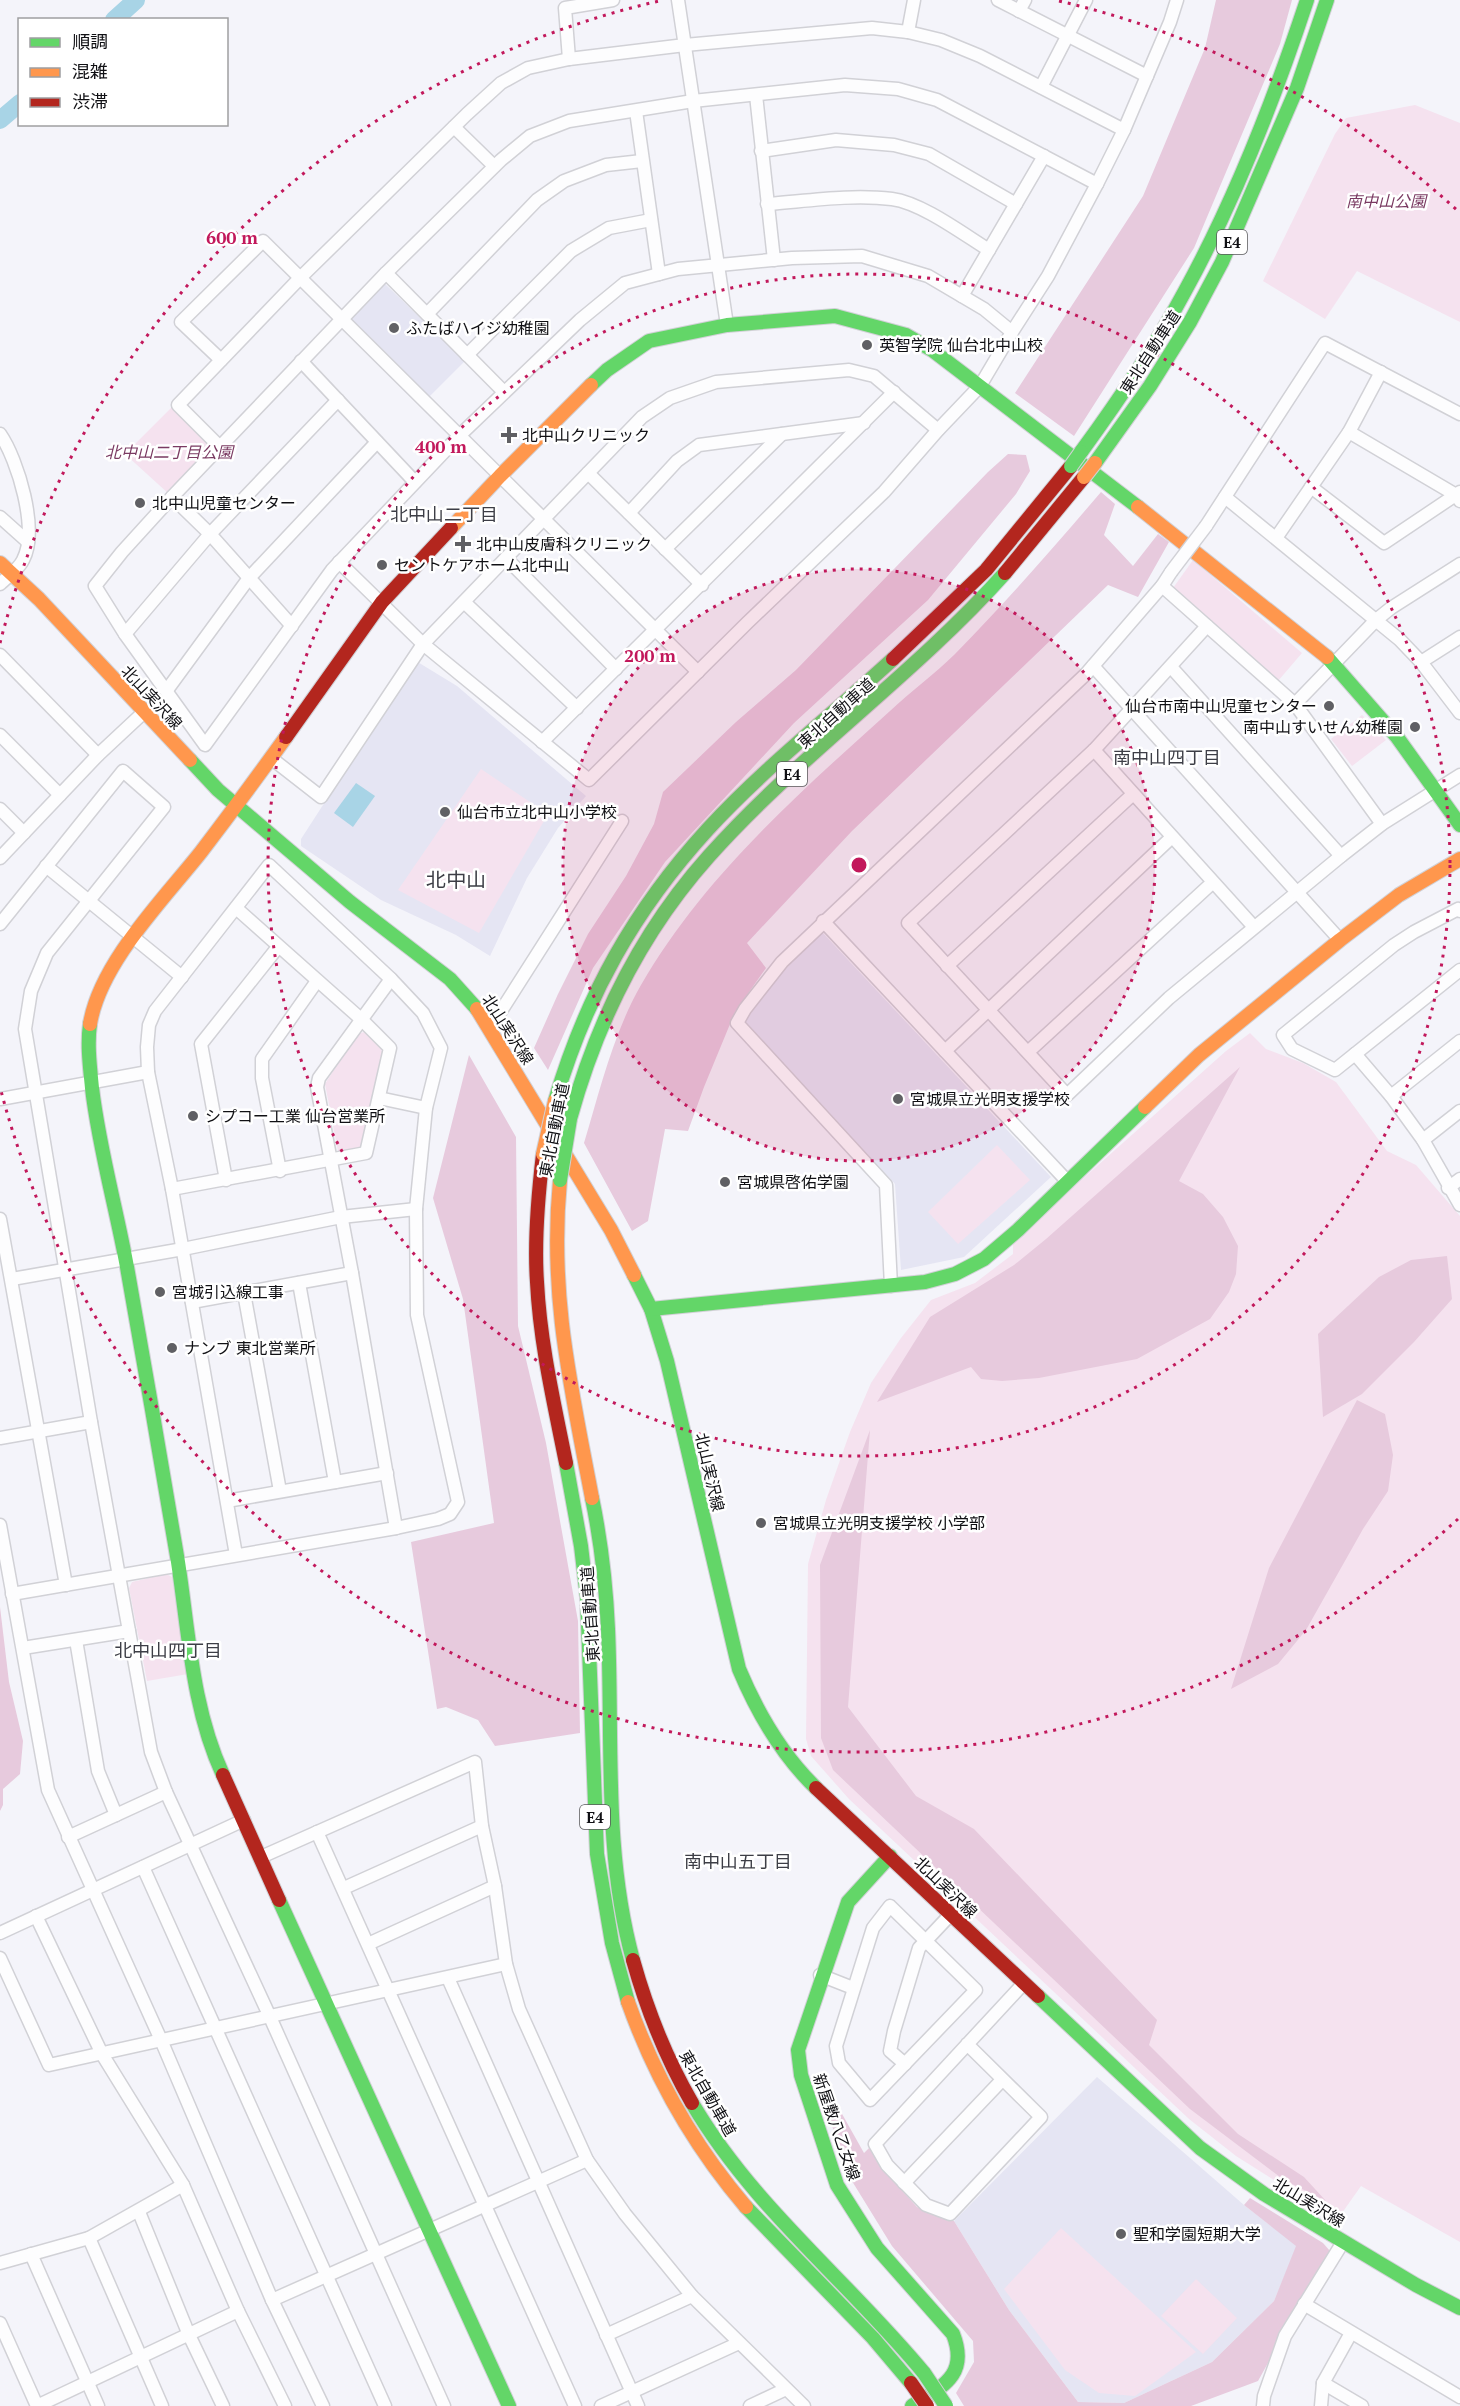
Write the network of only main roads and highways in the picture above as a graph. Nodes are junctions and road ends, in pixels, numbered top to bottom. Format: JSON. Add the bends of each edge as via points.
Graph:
{"nodes":[{"id":1,"x":1307,"y":0,"type":"edge"},
{"id":2,"x":1327,"y":0,"type":"edge"},
{"id":3,"x":0,"y":563,"type":"edge"},
{"id":4,"x":236,"y":807,"type":"junction"},
{"id":5,"x":1460,"y":825,"type":"edge"},
{"id":6,"x":1460,"y":859,"type":"edge"},
{"id":7,"x":651,"y":1309,"type":"junction"},
{"id":8,"x":890,"y":1856,"type":"junction"},
{"id":9,"x":1460,"y":2308,"type":"edge"},
{"id":10,"x":509,"y":2406,"type":"edge"},
{"id":11,"x":912,"y":2406,"type":"edge"},
{"id":12,"x":927,"y":2406,"type":"edge"},
{"id":13,"x":946,"y":2406,"type":"edge"}],
"edges":[{"from":1,"to":12,"type":"main road","name":"東北自動車道","number":"E4","bridge":true,"via":[[1278,90],[1214,239],[1149,355],[1071,466],[958,600],[734,802],[680,860],[628,933],[588,1005],[555,1101],[543,1154],[536,1218],[537,1299],[581,1545],[597,1852],[607,1925],[621,1978],[649,2055],[704,2152],[750,2210],[866,2329]]},
{"from":2,"to":13,"type":"main road","name":"東北自動車道","number":"E4","bridge":true,"via":[[1298,88],[1222,262],[1150,386],[1051,519],[987,593],[736,827],[679,892],[637,952],[612,997],[586,1062],[570,1119],[560,1180],[555,1246],[559,1307],[604,1570],[614,1853],[638,1982],[672,2066],[717,2144],[761,2199],[885,2325]]},
{"from":3,"to":4,"type":"main road","name":"北山実沢線"},
{"from":4,"to":5,"type":"main road","via":[[382,602],[607,370],[649,340],[727,325],[835,316],[906,335],[932,350],[1250,594],[1334,663],[1397,737]]},
{"from":4,"to":7,"type":"main road","name":"北山実沢線","via":[[450,979],[468,998],[488,1024],[611,1230]]},
{"from":4,"to":10,"type":"main road","via":[[112,963],[93,1010],[89,1038],[92,1083],[178,1565],[192,1671],[214,1756]]},
{"from":6,"to":7,"type":"main road","via":[[1400,895],[1340,940],[1199,1055],[984,1259],[955,1274],[926,1282]]},
{"from":7,"to":8,"type":"main road","name":"北山実沢線","via":[[667,1361],[739,1669],[748,1690],[770,1731],[805,1777]]},
{"from":8,"to":9,"type":"main road","name":"北山実沢線","via":[[1200,2148],[1264,2194]]},
{"from":8,"to":11,"type":"main road","name":"新屋敷八乙女線","via":[[848,1902],[800,2039],[799,2064],[837,2185],[877,2248],[953,2334],[961,2358],[954,2376]]}]}
